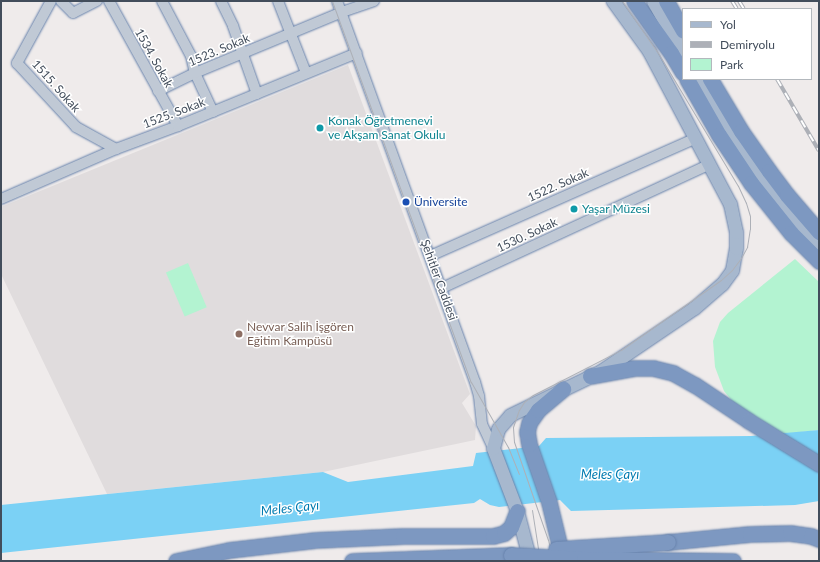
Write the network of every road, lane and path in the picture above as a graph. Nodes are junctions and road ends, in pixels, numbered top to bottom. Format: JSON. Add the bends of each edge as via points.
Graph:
{"nodes":[{"id":1,"x":51,"y":1,"type":"edge"},
{"id":2,"x":61,"y":1,"type":"edge"},
{"id":3,"x":97,"y":1,"type":"edge"},
{"id":4,"x":109,"y":1,"type":"edge"},
{"id":5,"x":162,"y":1,"type":"edge"},
{"id":6,"x":221,"y":1,"type":"edge"},
{"id":7,"x":278,"y":1,"type":"edge"},
{"id":8,"x":337,"y":1,"type":"edge"},
{"id":9,"x":374,"y":1,"type":"edge"},
{"id":10,"x":613,"y":1,"type":"edge"},
{"id":11,"x":634,"y":1,"type":"edge"},
{"id":12,"x":653,"y":1,"type":"edge"},
{"id":13,"x":666,"y":1,"type":"edge"},
{"id":14,"x":342,"y":12,"type":"junction"},
{"id":15,"x":682,"y":29,"type":"edge"},
{"id":16,"x":292,"y":34,"type":"junction"},
{"id":17,"x":682,"y":50,"type":"edge"},
{"id":18,"x":357,"y":53,"type":"junction"},
{"id":19,"x":242,"y":54,"type":"junction"},
{"id":20,"x":682,"y":71,"type":"edge"},
{"id":21,"x":195,"y":73,"type":"junction"},
{"id":22,"x":306,"y":73,"type":"junction"},
{"id":23,"x":687,"y":80,"type":"edge"},
{"id":24,"x":699,"y":80,"type":"edge"},
{"id":25,"x":711,"y":80,"type":"edge"},
{"id":26,"x":158,"y":91,"type":"junction"},
{"id":27,"x":257,"y":94,"type":"junction"},
{"id":28,"x":213,"y":112,"type":"junction"},
{"id":29,"x":178,"y":126,"type":"junction"},
{"id":30,"x":696,"y":138,"type":"junction"},
{"id":31,"x":116,"y":149,"type":"junction"},
{"id":32,"x":710,"y":164,"type":"junction"},
{"id":33,"x":1,"y":199,"type":"edge"},
{"id":34,"x":819,"y":232,"type":"edge"},
{"id":35,"x":819,"y":251,"type":"edge"},
{"id":36,"x":430,"y":256,"type":"junction"},
{"id":37,"x":819,"y":261,"type":"edge"},
{"id":38,"x":442,"y":288,"type":"junction"},
{"id":39,"x":590,"y":376,"type":"junction"},
{"id":40,"x":563,"y":389,"type":"junction"},
{"id":41,"x":493,"y":448,"type":"junction"},
{"id":42,"x":819,"y":464,"type":"edge"},
{"id":43,"x":517,"y":511,"type":"junction"},
{"id":44,"x":819,"y":539,"type":"edge"},
{"id":45,"x":511,"y":555,"type":"junction"},
{"id":46,"x":176,"y":561,"type":"edge"},
{"id":47,"x":352,"y":561,"type":"edge"},
{"id":48,"x":530,"y":561,"type":"edge"},
{"id":49,"x":563,"y":561,"type":"edge"},
{"id":50,"x":733,"y":561,"type":"edge"}],
"edges":[{"from":1,"to":31,"type":"street","name":"1515. Sokak","via":[[17,63],[76,127]]},
{"from":2,"to":3,"type":"street","via":[[73,12]]},
{"from":4,"to":26,"type":"street","name":"1534. Sokak"},
{"from":5,"to":21,"type":"street","via":[[191,56]]},
{"from":6,"to":19,"type":"street"},
{"from":7,"to":16,"type":"street"},
{"from":8,"to":14,"type":"street","name":"Şehitler Caddesi"},
{"from":9,"to":14,"type":"street","name":"1523. Sokak"},
{"from":10,"to":30,"type":"main road","via":[[649,51]]},
{"from":11,"to":20,"type":"highway"},
{"from":12,"to":17,"type":"main road"},
{"from":13,"to":15,"type":"highway"},
{"from":14,"to":16,"type":"street","name":"1523. Sokak"},
{"from":14,"to":18,"type":"street","name":"Şehitler Caddesi"},
{"from":16,"to":19,"type":"street","name":"1523. Sokak"},
{"from":16,"to":22,"type":"street"},
{"from":18,"to":22,"type":"street","name":"1525. Sokak"},
{"from":18,"to":36,"type":"street","name":"Şehitler Caddesi"},
{"from":19,"to":21,"type":"street","name":"1523. Sokak"},
{"from":19,"to":27,"type":"street"},
{"from":21,"to":26,"type":"street","name":"1523. Sokak"},
{"from":21,"to":28,"type":"street"},
{"from":22,"to":27,"type":"street","name":"1525. Sokak"},
{"from":23,"to":37,"type":"highway","via":[[751,183],[791,233]]},
{"from":24,"to":35,"type":"main road","via":[[782,209]]},
{"from":25,"to":34,"type":"highway","via":[[769,171]]},
{"from":26,"to":29,"type":"street","name":"1534. Sokak"},
{"from":27,"to":28,"type":"street","name":"1525. Sokak"},
{"from":28,"to":29,"type":"street","name":"1525. Sokak"},
{"from":29,"to":31,"type":"street","name":"1525. Sokak"},
{"from":30,"to":32,"type":"main road"},
{"from":30,"to":36,"type":"street","name":"1522. Sokak"},
{"from":31,"to":33,"type":"street","name":"1525. Sokak"},
{"from":32,"to":38,"type":"street","name":"1530. Sokak"},
{"from":32,"to":39,"type":"main road","via":[[730,204],[736,232],[732,270],[722,284],[694,308]]},
{"from":36,"to":38,"type":"street","name":"Şehitler Caddesi"},
{"from":38,"to":41,"type":"street","name":"Şehitler Caddesi","via":[[477,386],[482,424]]},
{"from":39,"to":40,"type":"main road"},
{"from":39,"to":42,"type":"highway","via":[[620,369],[653,368],[673,373]]},
{"from":40,"to":41,"type":"main road","via":[[510,415],[498,429]]},
{"from":40,"to":49,"type":"highway","via":[[538,410],[527,432],[549,502]]},
{"from":41,"to":43,"type":"main road","name":"Şehitler Caddesi"},
{"from":43,"to":46,"type":"highway","via":[[511,527],[504,533],[493,536],[403,536],[315,540],[229,550]]},
{"from":43,"to":48,"type":"main road","name":"Şehitler Caddesi"},
{"from":44,"to":45,"type":"highway","bridge":true,"via":[[790,533],[750,534],[541,550]]},
{"from":45,"to":47,"type":"highway"},
{"from":45,"to":50,"type":"highway","bridge":true,"via":[[584,559]]}]}
